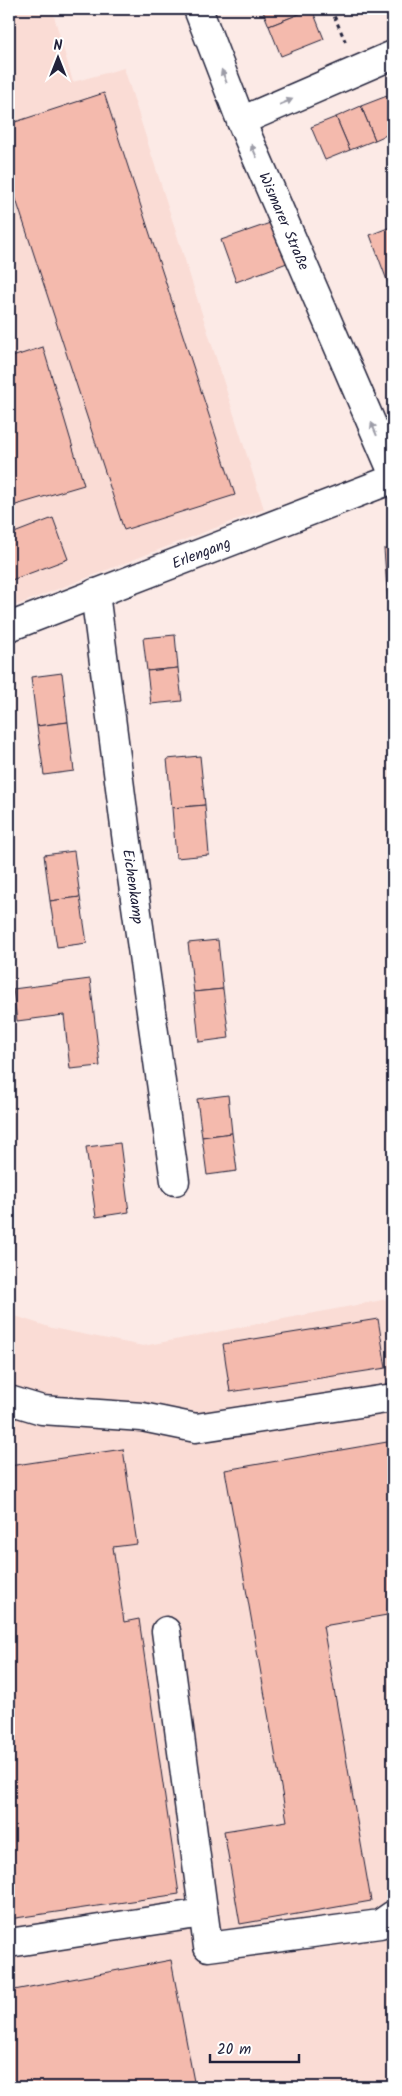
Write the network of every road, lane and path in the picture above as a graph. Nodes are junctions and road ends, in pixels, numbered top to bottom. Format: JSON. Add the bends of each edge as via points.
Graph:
{"nodes":[{"id":1,"x":198,"y":9,"type":"edge"},
{"id":2,"x":331,"y":9,"type":"edge"},
{"id":3,"x":393,"y":55,"type":"edge"},
{"id":4,"x":358,"y":70,"type":"junction"},
{"id":5,"x":241,"y":121,"type":"junction"},
{"id":6,"x":393,"y":473,"type":"edge"},
{"id":7,"x":393,"y":479,"type":"edge"},
{"id":8,"x":95,"y":592,"type":"junction"},
{"id":9,"x":9,"y":627,"type":"edge"},
{"id":10,"x":175,"y":1181,"type":"dead end"},
{"id":11,"x":393,"y":1398,"type":"edge"},
{"id":12,"x":9,"y":1400,"type":"edge"},
{"id":13,"x":166,"y":1631,"type":"dead end"},
{"id":14,"x":203,"y":1913,"type":"junction"},
{"id":15,"x":393,"y":1914,"type":"edge"},
{"id":16,"x":9,"y":1943,"type":"edge"}],
"edges":[{"from":5,"to":1,"type":"street","name":"Wismarer Straße","one_way":true},
{"from":2,"to":4,"type":"path"},
{"from":3,"to":4,"type":"street"},
{"from":5,"to":4,"type":"street","one_way":true},
{"from":6,"to":5,"type":"street","name":"Wismarer Straße","one_way":true},
{"from":7,"to":8,"type":"street","name":"Erlengang"},
{"from":8,"to":9,"type":"street","name":"Erlengang"},
{"from":8,"to":10,"type":"street","name":"Eichenkamp"},
{"from":11,"to":12,"type":"street","via":[[196,1428],[142,1417],[42,1410]]},
{"from":13,"to":14,"type":"street"},
{"from":14,"to":15,"type":"street","via":[[208,1947],[380,1924]]},
{"from":14,"to":16,"type":"street"}]}
